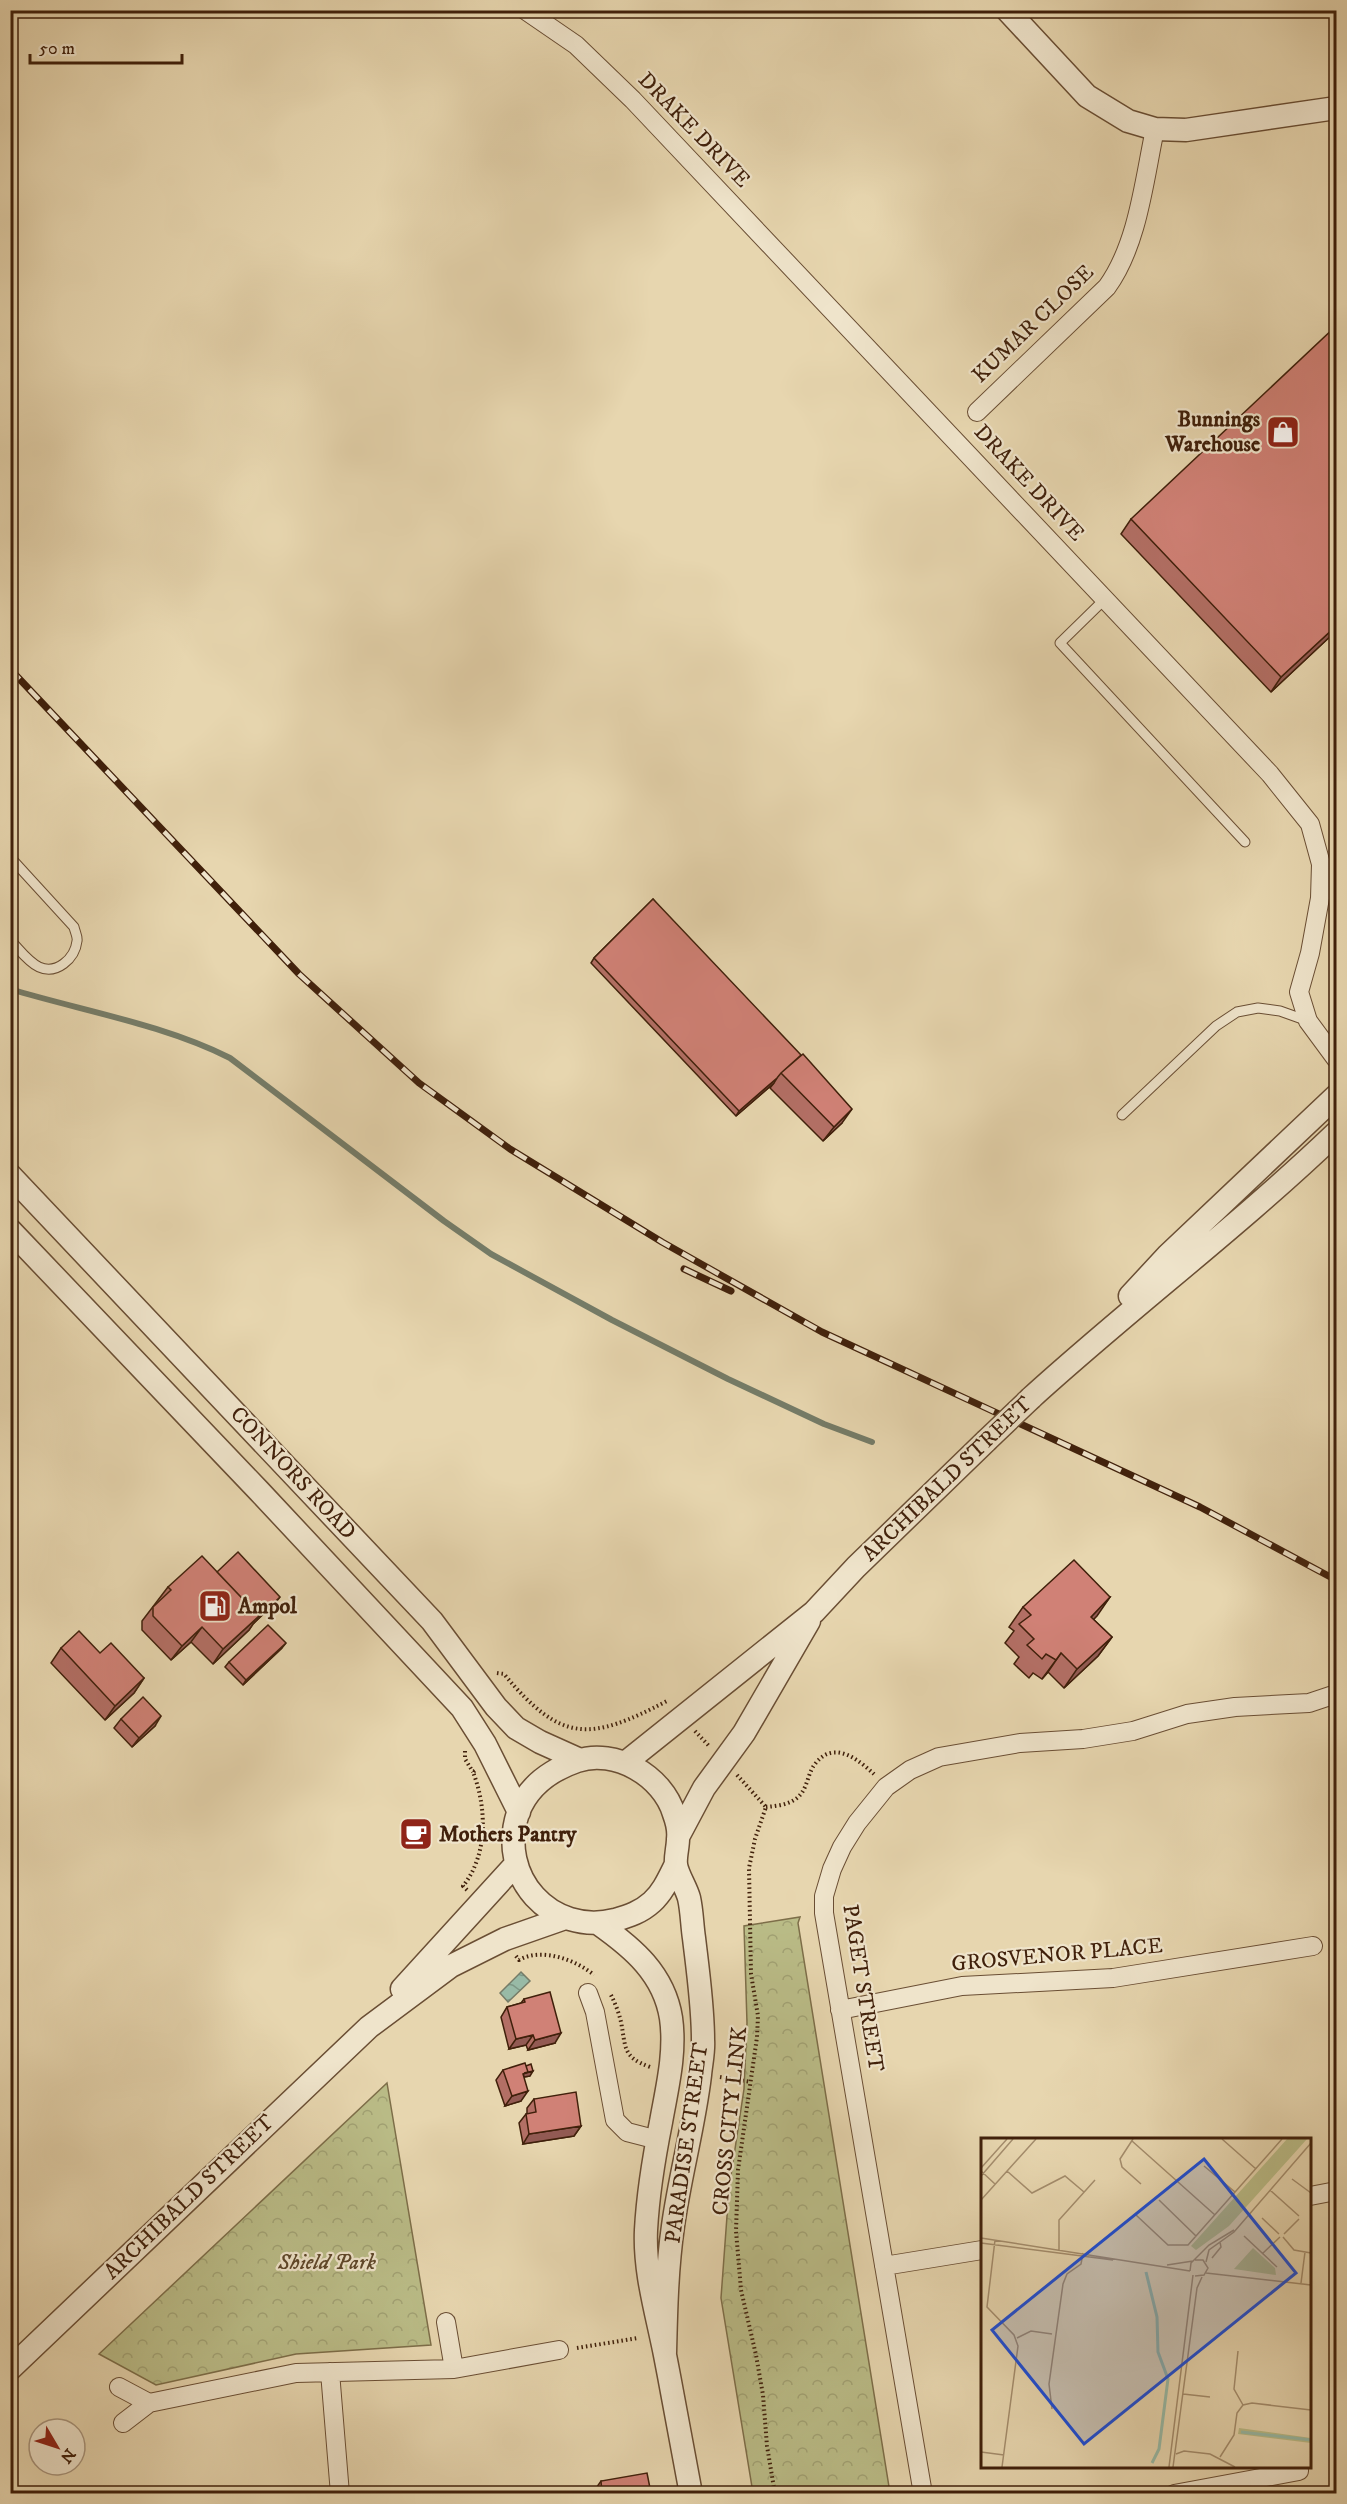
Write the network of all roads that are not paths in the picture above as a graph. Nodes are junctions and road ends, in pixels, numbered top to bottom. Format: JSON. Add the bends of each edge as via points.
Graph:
{"nodes":[{"id":1,"x":525,"y":10,"type":"edge"},
{"id":2,"x":1007,"y":10,"type":"edge"},
{"id":3,"x":1336,"y":108,"type":"edge"},
{"id":4,"x":1155,"y":129,"type":"junction"},
{"id":5,"x":977,"y":412,"type":"dead end"},
{"id":6,"x":1105,"y":599,"type":"junction"},
{"id":7,"x":1245,"y":842,"type":"dead end"},
{"id":8,"x":10,"y":857,"type":"edge"},
{"id":9,"x":10,"y":940,"type":"edge"},
{"id":10,"x":1308,"y":1021,"type":"junction"},
{"id":11,"x":1336,"y":1059,"type":"edge"},
{"id":12,"x":1336,"y":1096,"type":"edge"},
{"id":13,"x":1122,"y":1115,"type":"dead end"},
{"id":14,"x":1336,"y":1133,"type":"edge"},
{"id":15,"x":10,"y":1175,"type":"edge"},
{"id":16,"x":10,"y":1230,"type":"edge"},
{"id":17,"x":1084,"y":1350,"type":"junction"},
{"id":18,"x":814,"y":1612,"type":"junction"},
{"id":19,"x":1336,"y":1694,"type":"edge"},
{"id":20,"x":580,"y":1760,"type":"junction"},
{"id":21,"x":625,"y":1763,"type":"junction"},
{"id":22,"x":519,"y":1812,"type":"junction"},
{"id":23,"x":679,"y":1835,"type":"junction"},
{"id":24,"x":516,"y":1863,"type":"junction"},
{"id":25,"x":676,"y":1864,"type":"junction"},
{"id":26,"x":565,"y":1918,"type":"junction"},
{"id":27,"x":599,"y":1924,"type":"junction"},
{"id":28,"x":1313,"y":1946,"type":"dead end"},
{"id":29,"x":588,"y":1993,"type":"dead end"},
{"id":30,"x":840,"y":2010,"type":"junction"},
{"id":31,"x":369,"y":2027,"type":"junction"},
{"id":32,"x":658,"y":2140,"type":"junction"},
{"id":33,"x":1336,"y":2191,"type":"edge"},
{"id":34,"x":1311,"y":2196,"type":"edge"},
{"id":35,"x":981,"y":2250,"type":"edge"},
{"id":36,"x":884,"y":2266,"type":"junction"},
{"id":37,"x":446,"y":2322,"type":"dead end"},
{"id":38,"x":559,"y":2350,"type":"road end"},
{"id":39,"x":665,"y":2353,"type":"junction"},
{"id":40,"x":10,"y":2369,"type":"edge"},
{"id":41,"x":453,"y":2369,"type":"junction"},
{"id":42,"x":330,"y":2372,"type":"junction"},
{"id":43,"x":119,"y":2387,"type":"dead end"},
{"id":44,"x":149,"y":2403,"type":"junction"},
{"id":45,"x":123,"y":2423,"type":"dead end"},
{"id":46,"x":1299,"y":2471,"type":"dead end"},
{"id":47,"x":340,"y":2493,"type":"edge"},
{"id":48,"x":691,"y":2493,"type":"edge"},
{"id":49,"x":923,"y":2493,"type":"edge"},
{"id":50,"x":1174,"y":2493,"type":"edge"}],
"edges":[{"from":1,"to":6,"type":"street","name":"DRAKE DRIVE","via":[[576,45],[633,100]]},
{"from":2,"to":4,"type":"street","via":[[1087,96],[1128,121]]},
{"from":3,"to":4,"type":"street","via":[[1186,130]]},
{"from":4,"to":5,"type":"street","name":"KUMAR CLOSE","via":[[1128,249],[1119,270],[1107,287]]},
{"from":6,"to":7,"type":"lane","via":[[1060,644]]},
{"from":6,"to":10,"type":"street","name":"DRAKE DRIVE","via":[[1270,774],[1310,824],[1321,864],[1320,897],[1299,992]]},
{"from":8,"to":9,"type":"lane","via":[[74,927],[78,940],[64,965],[52,970],[39,967]]},
{"from":10,"to":11,"type":"street","name":"DRAKE DRIVE"},
{"from":10,"to":13,"type":"lane","via":[[1258,1008],[1237,1012],[1216,1026]]},
{"from":12,"to":17,"type":"street","name":"ARCHIBALD STREET","via":[[1168,1255]]},
{"from":14,"to":17,"type":"street","name":"ARCHIBALD STREET","via":[[1253,1209]]},
{"from":15,"to":20,"type":"street","name":"CONNORS ROAD","via":[[432,1621],[516,1728]]},
{"from":16,"to":22,"type":"street","name":"CONNORS ROAD","via":[[462,1708]]},
{"from":17,"to":18,"type":"street","name":"ARCHIBALD STREET","bridge":true,"via":[[856,1567]]},
{"from":18,"to":21,"type":"street","name":"ARCHIBALD STREET"},
{"from":18,"to":23,"type":"street","name":"ARCHIBALD STREET"},
{"from":19,"to":30,"type":"street","name":"PAGET STREET","via":[[1309,1703],[1187,1714],[1133,1731],[1083,1739],[1020,1743],[939,1756],[909,1770],[874,1800],[842,1847],[824,1896]]},
{"from":20,"to":21,"type":"street","via":[[603,1758]]},
{"from":20,"to":22,"type":"street","via":[[554,1770],[533,1788]]},
{"from":21,"to":23,"type":"street","via":[[646,1775],[662,1791],[674,1812]]},
{"from":22,"to":24,"type":"street","via":[[513,1838]]},
{"from":23,"to":25,"type":"street"},
{"from":24,"to":26,"type":"street","via":[[526,1887],[543,1905]]},
{"from":24,"to":31,"type":"street","name":"ARCHIBALD STREET"},
{"from":25,"to":27,"type":"street","via":[[667,1884],[652,1902],[634,1915]]},
{"from":25,"to":39,"type":"street","name":"PARADISE STREET","via":[[689,1898],[704,2042],[696,2107],[673,2224]]},
{"from":26,"to":27,"type":"street"},
{"from":26,"to":31,"type":"street","name":"ARCHIBALD STREET","via":[[505,1939],[451,1966]]},
{"from":27,"to":32,"type":"street","name":"PARADISE STREET","via":[[650,1967],[669,2010],[670,2070]]},
{"from":28,"to":30,"type":"street","name":"GROSVENOR PLACE","via":[[1113,1978],[962,1986]]},
{"from":29,"to":32,"type":"street","name":"PARADISE STREET","via":[[615,2120],[627,2132]]},
{"from":30,"to":36,"type":"street","name":"PAGET STREET"},
{"from":31,"to":40,"type":"street","name":"ARCHIBALD STREET"},
{"from":32,"to":39,"type":"street","name":"PARADISE STREET","via":[[646,2232],[652,2301]]},
{"from":33,"to":34,"type":"street"},
{"from":35,"to":36,"type":"street"},
{"from":36,"to":49,"type":"street","name":"PAGET STREET"},
{"from":37,"to":41,"type":"street"},
{"from":38,"to":41,"type":"street"},
{"from":39,"to":48,"type":"street","name":"PARADISE STREET"},
{"from":41,"to":42,"type":"street"},
{"from":42,"to":44,"type":"street","via":[[296,2373]]},
{"from":42,"to":47,"type":"street"},
{"from":43,"to":44,"type":"street"},
{"from":44,"to":45,"type":"street"},
{"from":46,"to":50,"type":"street"}]}
